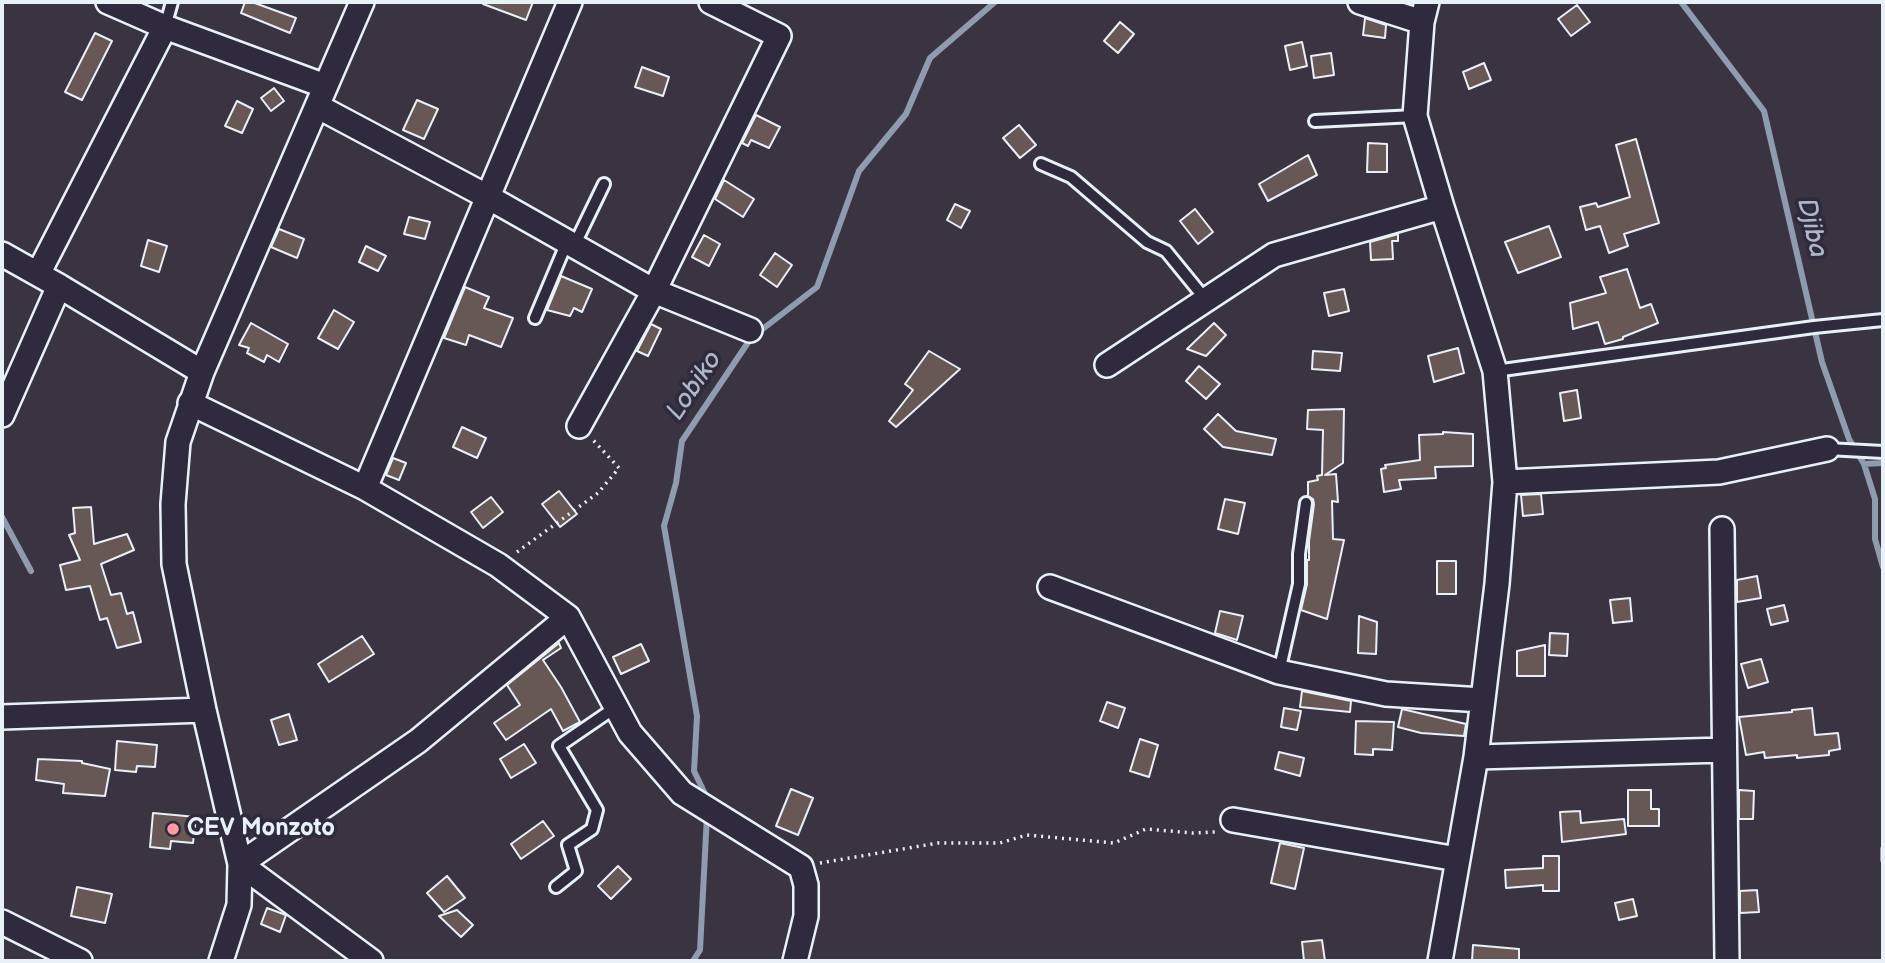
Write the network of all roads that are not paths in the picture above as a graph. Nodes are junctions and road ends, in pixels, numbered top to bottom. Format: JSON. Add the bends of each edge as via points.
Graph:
{"nodes":[{"id":1,"x":108,"y":2,"type":"edge"},
{"id":2,"x":172,"y":2,"type":"edge"},
{"id":3,"x":362,"y":2,"type":"edge"},
{"id":4,"x":570,"y":2,"type":"edge"},
{"id":5,"x":712,"y":2,"type":"edge"},
{"id":6,"x":1360,"y":2,"type":"edge"},
{"id":7,"x":1424,"y":12,"type":"edge"},
{"id":8,"x":165,"y":27,"type":"junction"},
{"id":9,"x":321,"y":96,"type":"junction"},
{"id":10,"x":1415,"y":116,"type":"junction"},
{"id":11,"x":1315,"y":121,"type":"dead end"},
{"id":12,"x":1041,"y":164,"type":"dead end"},
{"id":13,"x":604,"y":184,"type":"dead end"},
{"id":14,"x":488,"y":197,"type":"junction"},
{"id":15,"x":1442,"y":207,"type":"junction"},
{"id":16,"x":570,"y":244,"type":"junction"},
{"id":17,"x":2,"y":254,"type":"edge"},
{"id":18,"x":38,"y":274,"type":"junction"},
{"id":19,"x":59,"y":286,"type":"junction"},
{"id":20,"x":654,"y":291,"type":"junction"},
{"id":21,"x":1206,"y":300,"type":"junction"},
{"id":22,"x":535,"y":318,"type":"dead end"},
{"id":23,"x":1883,"y":320,"type":"edge"},
{"id":24,"x":750,"y":330,"type":"dead end"},
{"id":25,"x":1107,"y":365,"type":"dead end"},
{"id":26,"x":1495,"y":371,"type":"junction"},
{"id":27,"x":202,"y":372,"type":"junction"},
{"id":28,"x":190,"y":404,"type":"junction"},
{"id":29,"x":2,"y":415,"type":"edge"},
{"id":30,"x":579,"y":426,"type":"road end"},
{"id":31,"x":1827,"y":449,"type":"joint"},
{"id":32,"x":1883,"y":452,"type":"edge"},
{"id":33,"x":1505,"y":482,"type":"junction"},
{"id":34,"x":365,"y":488,"type":"junction"},
{"id":35,"x":1306,"y":503,"type":"dead end"},
{"id":36,"x":1722,"y":529,"type":"dead end"},
{"id":37,"x":1049,"y":587,"type":"dead end"},
{"id":38,"x":568,"y":617,"type":"junction"},
{"id":39,"x":1279,"y":672,"type":"junction"},
{"id":40,"x":1482,"y":700,"type":"junction"},
{"id":41,"x":616,"y":707,"type":"junction"},
{"id":42,"x":204,"y":710,"type":"junction"},
{"id":43,"x":2,"y":717,"type":"edge"},
{"id":44,"x":1724,"y":750,"type":"junction"},
{"id":45,"x":1476,"y":757,"type":"junction"},
{"id":46,"x":1233,"y":820,"type":"road end"},
{"id":47,"x":1457,"y":859,"type":"junction"},
{"id":48,"x":240,"y":864,"type":"junction"},
{"id":49,"x":556,"y":887,"type":"dead end"},
{"id":50,"x":2,"y":922,"type":"edge"},
{"id":51,"x":80,"y":961,"type":"edge"},
{"id":52,"x":221,"y":961,"type":"edge"},
{"id":53,"x":371,"y":961,"type":"edge"},
{"id":54,"x":795,"y":961,"type":"edge"},
{"id":55,"x":1440,"y":961,"type":"edge"},
{"id":56,"x":1727,"y":961,"type":"edge"}],
"edges":[{"from":1,"to":8,"type":"street"},
{"from":2,"to":8,"type":"lane"},
{"from":3,"to":9,"type":"street"},
{"from":4,"to":14,"type":"street"},
{"from":5,"to":20,"type":"street","via":[[779,36]]},
{"from":6,"to":7,"type":"street"},
{"from":7,"to":10,"type":"street"},
{"from":8,"to":9,"type":"street"},
{"from":8,"to":18,"type":"street"},
{"from":9,"to":14,"type":"street"},
{"from":9,"to":27,"type":"street"},
{"from":10,"to":11,"type":"lane"},
{"from":10,"to":15,"type":"street"},
{"from":12,"to":21,"type":"lane","via":[[1070,177],[1147,242],[1166,251]]},
{"from":13,"to":16,"type":"lane"},
{"from":14,"to":16,"type":"street"},
{"from":14,"to":34,"type":"street"},
{"from":15,"to":21,"type":"street","via":[[1274,255]]},
{"from":15,"to":26,"type":"street"},
{"from":16,"to":20,"type":"street"},
{"from":16,"to":22,"type":"lane"},
{"from":17,"to":18,"type":"street"},
{"from":18,"to":19,"type":"street"},
{"from":19,"to":27,"type":"street"},
{"from":19,"to":29,"type":"street"},
{"from":20,"to":24,"type":"street"},
{"from":20,"to":30,"type":"street"},
{"from":21,"to":25,"type":"street"},
{"from":23,"to":26,"type":"lane"},
{"from":26,"to":33,"type":"street"},
{"from":27,"to":28,"type":"street"},
{"from":28,"to":34,"type":"street"},
{"from":28,"to":42,"type":"street","via":[[177,442],[174,564]]},
{"from":31,"to":32,"type":"lane"},
{"from":31,"to":33,"type":"street","via":[[1719,472]]},
{"from":33,"to":40,"type":"street"},
{"from":34,"to":38,"type":"street","via":[[498,565]]},
{"from":35,"to":39,"type":"lane","via":[[1299,584]]},
{"from":36,"to":44,"type":"street"},
{"from":37,"to":39,"type":"street"},
{"from":38,"to":41,"type":"street"},
{"from":38,"to":48,"type":"street","via":[[418,741]]},
{"from":39,"to":40,"type":"street","via":[[1386,694]]},
{"from":40,"to":45,"type":"street"},
{"from":41,"to":49,"type":"lane","via":[[559,746],[597,810],[592,829],[568,845],[576,871]]},
{"from":41,"to":54,"type":"street","via":[[630,733],[682,793],[801,867],[806,916]]},
{"from":42,"to":43,"type":"street"},
{"from":42,"to":48,"type":"street"},
{"from":44,"to":45,"type":"street"},
{"from":44,"to":56,"type":"street"},
{"from":45,"to":47,"type":"street"},
{"from":46,"to":47,"type":"street"},
{"from":47,"to":55,"type":"street"},
{"from":48,"to":52,"type":"street","via":[[239,905]]},
{"from":48,"to":53,"type":"street"},
{"from":50,"to":51,"type":"street"}]}
